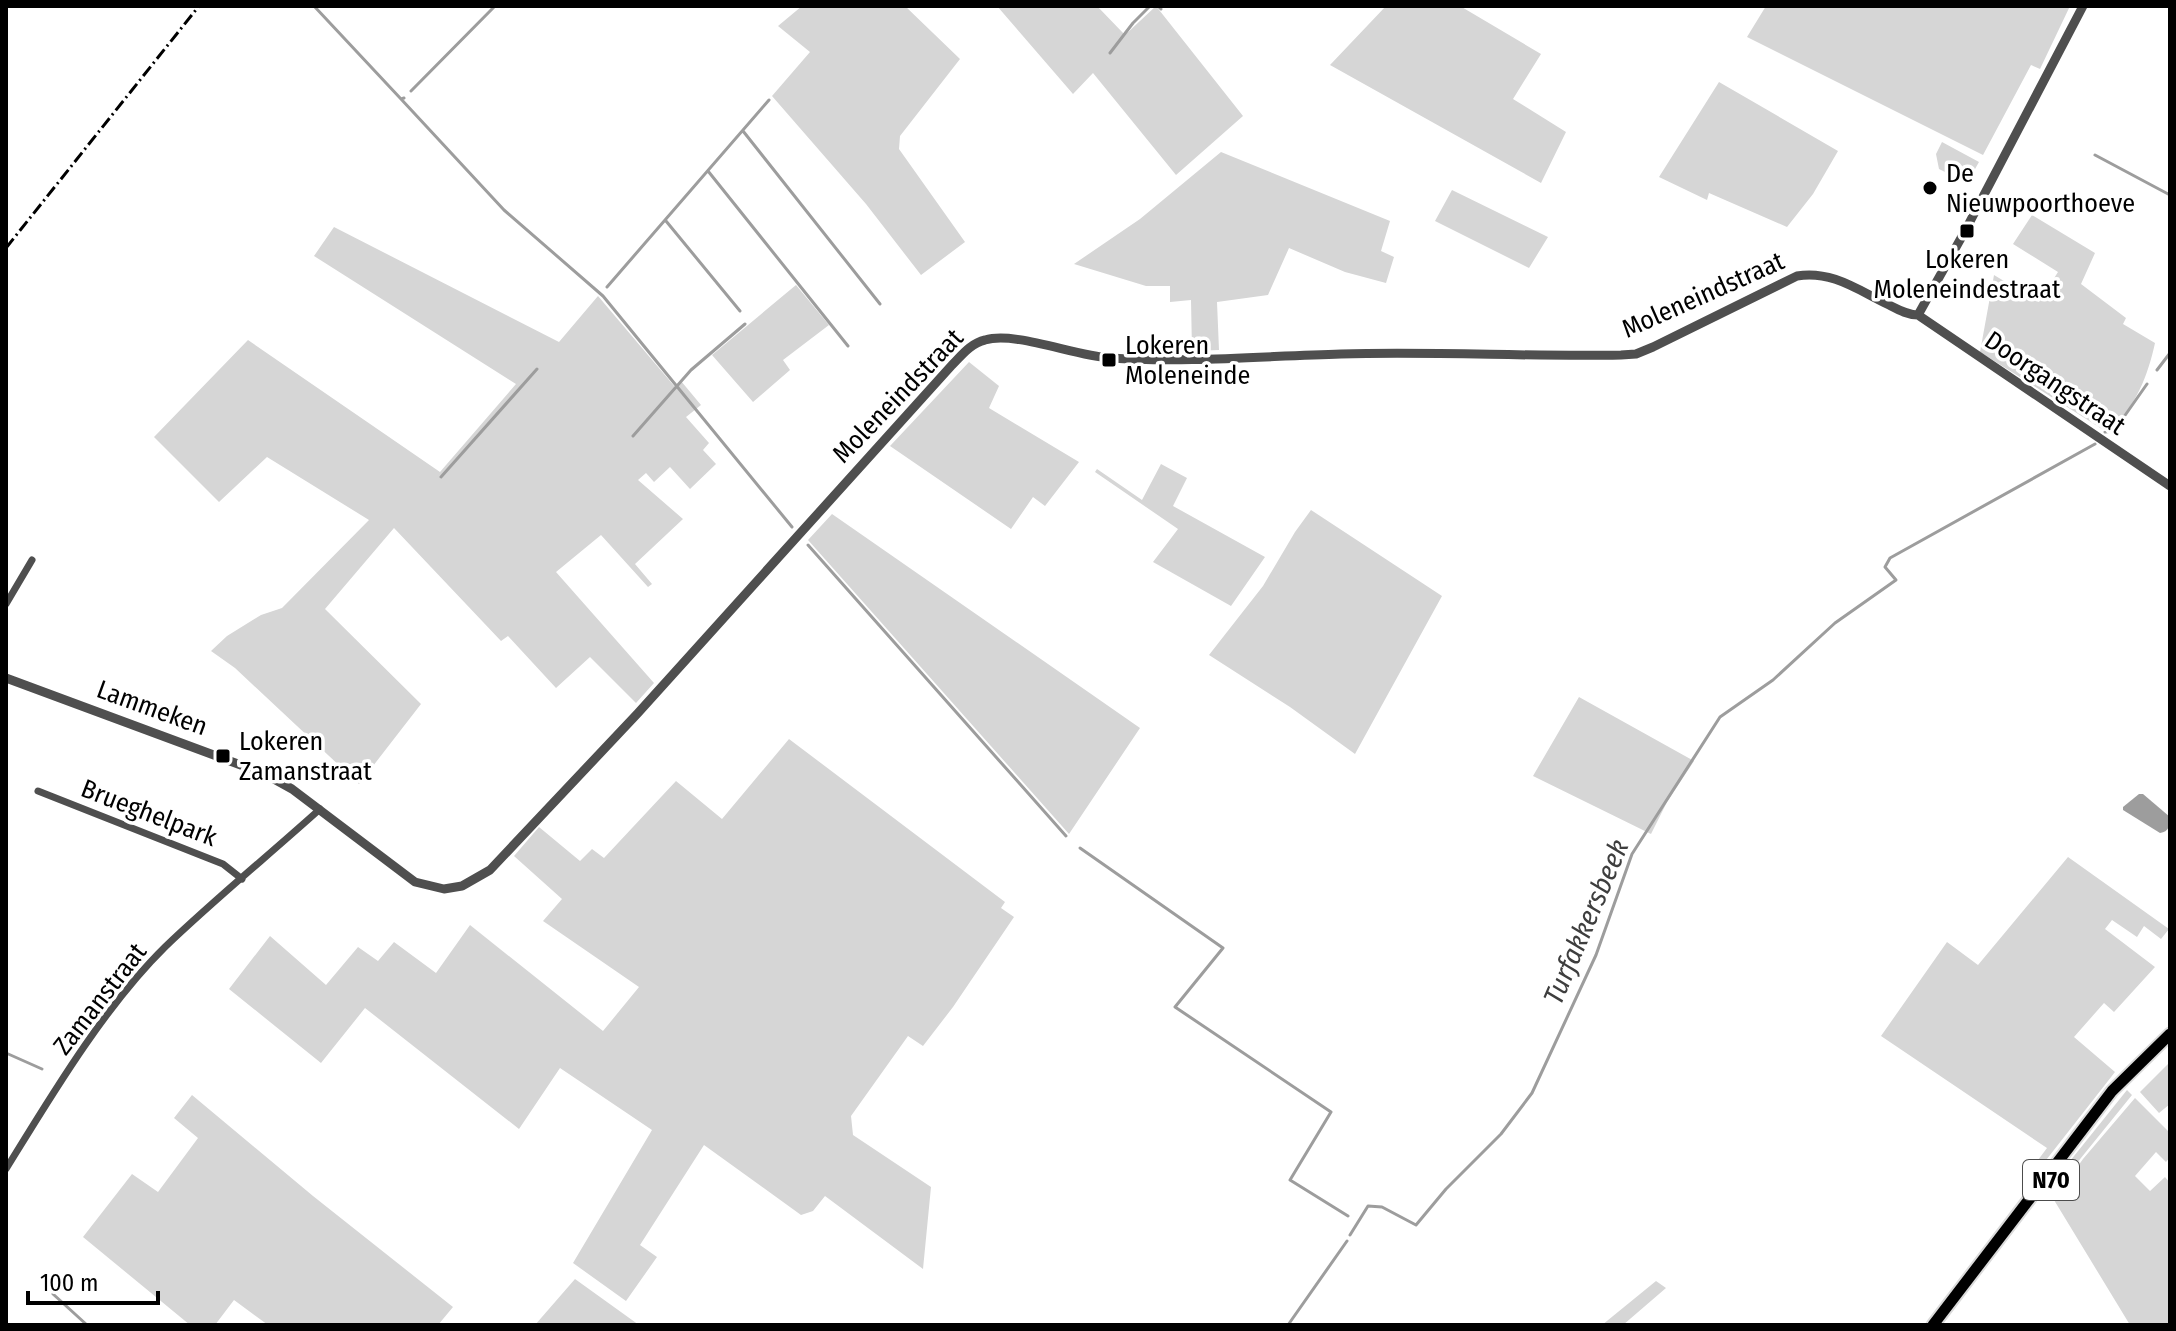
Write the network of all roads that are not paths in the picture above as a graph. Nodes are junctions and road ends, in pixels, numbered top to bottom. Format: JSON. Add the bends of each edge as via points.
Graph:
{"nodes":[{"id":1,"x":2083,"y":6,"type":"edge"},
{"id":2,"x":1918,"y":315,"type":"junction"},
{"id":3,"x":2170,"y":486,"type":"edge"},
{"id":4,"x":32,"y":560,"type":"dead end"},
{"id":5,"x":6,"y":604,"type":"edge"},
{"id":6,"x":6,"y":678,"type":"edge"},
{"id":7,"x":38,"y":791,"type":"dead end"},
{"id":8,"x":320,"y":809,"type":"junction"},
{"id":9,"x":242,"y":879,"type":"junction"},
{"id":10,"x":2170,"y":1034,"type":"edge"},
{"id":11,"x":2170,"y":1043,"type":"edge"},
{"id":12,"x":6,"y":1169,"type":"edge"},
{"id":13,"x":1933,"y":1325,"type":"edge"},
{"id":14,"x":1942,"y":1325,"type":"edge"}],
"edges":[{"from":1,"to":2,"type":"street"},
{"from":2,"to":3,"type":"street","name":"Doorgangstraat"},
{"from":2,"to":8,"type":"street","name":"Moleneindstraat","via":[[1810,273],[1636,354],[1121,359],[1005,338],[984,340],[952,365],[490,870],[462,886],[444,889],[415,882]]},
{"from":4,"to":5,"type":"street"},
{"from":6,"to":8,"type":"street","name":"Lammeken","via":[[265,774]]},
{"from":7,"to":9,"type":"street","name":"Brueghelpark","via":[[223,864]]},
{"from":8,"to":9,"type":"street","name":"Zamanstraat"},
{"from":9,"to":12,"type":"street","name":"Zamanstraat","via":[[128,988]]},
{"from":10,"to":13,"type":"main road","number":"N70","via":[[2130,1071],[2073,1139]]},
{"from":11,"to":14,"type":"main road","number":"N70","via":[[2115,1098]]}]}
